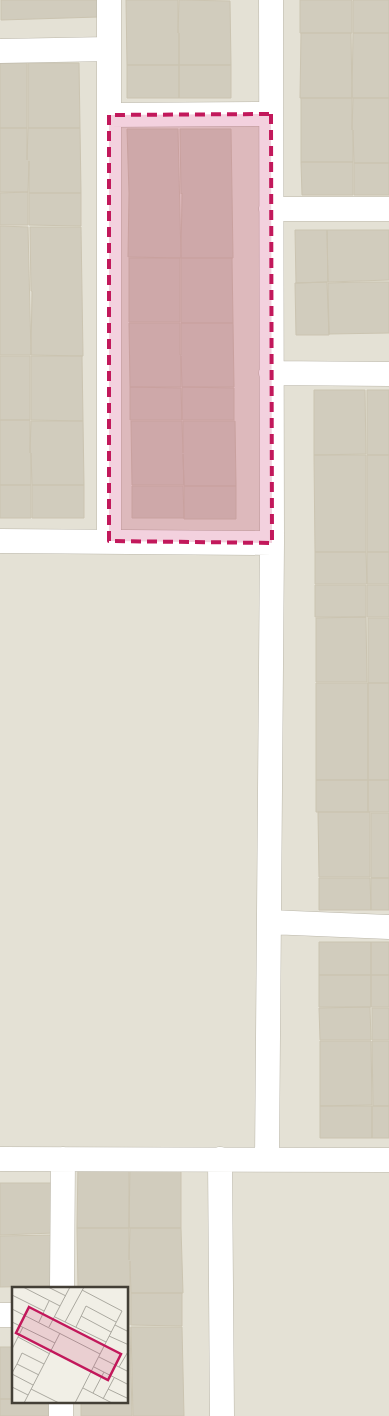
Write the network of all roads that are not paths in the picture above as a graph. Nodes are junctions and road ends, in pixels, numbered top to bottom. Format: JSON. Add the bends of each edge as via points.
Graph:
{"nodes":[{"id":1,"x":109,"y":0,"type":"edge"},
{"id":2,"x":271,"y":0,"type":"edge"},
{"id":3,"x":109,"y":49,"type":"junction"},
{"id":4,"x":0,"y":51,"type":"edge"},
{"id":5,"x":271,"y":114,"type":"junction"},
{"id":6,"x":109,"y":115,"type":"junction"},
{"id":7,"x":271,"y":209,"type":"junction"},
{"id":8,"x":389,"y":209,"type":"edge"},
{"id":9,"x":271,"y":373,"type":"junction"},
{"id":10,"x":389,"y":374,"type":"edge"},
{"id":11,"x":0,"y":541,"type":"edge"},
{"id":12,"x":109,"y":542,"type":"junction"},
{"id":13,"x":272,"y":542,"type":"junction"},
{"id":14,"x":269,"y":922,"type":"junction"},
{"id":15,"x":389,"y":927,"type":"edge"},
{"id":16,"x":0,"y":1159,"type":"edge"},
{"id":17,"x":63,"y":1159,"type":"junction"},
{"id":18,"x":220,"y":1160,"type":"junction"},
{"id":19,"x":267,"y":1160,"type":"junction"},
{"id":20,"x":389,"y":1160,"type":"edge"},
{"id":21,"x":62,"y":1287,"type":"edge"},
{"id":22,"x":222,"y":1416,"type":"edge"}],
"edges":[{"from":1,"to":3,"type":"street"},
{"from":2,"to":5,"type":"street"},
{"from":3,"to":4,"type":"street"},
{"from":3,"to":6,"type":"street"},
{"from":5,"to":6,"type":"street"},
{"from":5,"to":7,"type":"street"},
{"from":6,"to":12,"type":"street"},
{"from":7,"to":8,"type":"street"},
{"from":7,"to":9,"type":"street"},
{"from":9,"to":10,"type":"street"},
{"from":9,"to":13,"type":"street"},
{"from":11,"to":12,"type":"street"},
{"from":12,"to":13,"type":"street"},
{"from":13,"to":14,"type":"street"},
{"from":14,"to":15,"type":"street"},
{"from":14,"to":19,"type":"street"},
{"from":16,"to":17,"type":"street"},
{"from":17,"to":18,"type":"street"},
{"from":17,"to":21,"type":"street"},
{"from":18,"to":19,"type":"street"},
{"from":18,"to":22,"type":"street"},
{"from":19,"to":20,"type":"street"}]}
